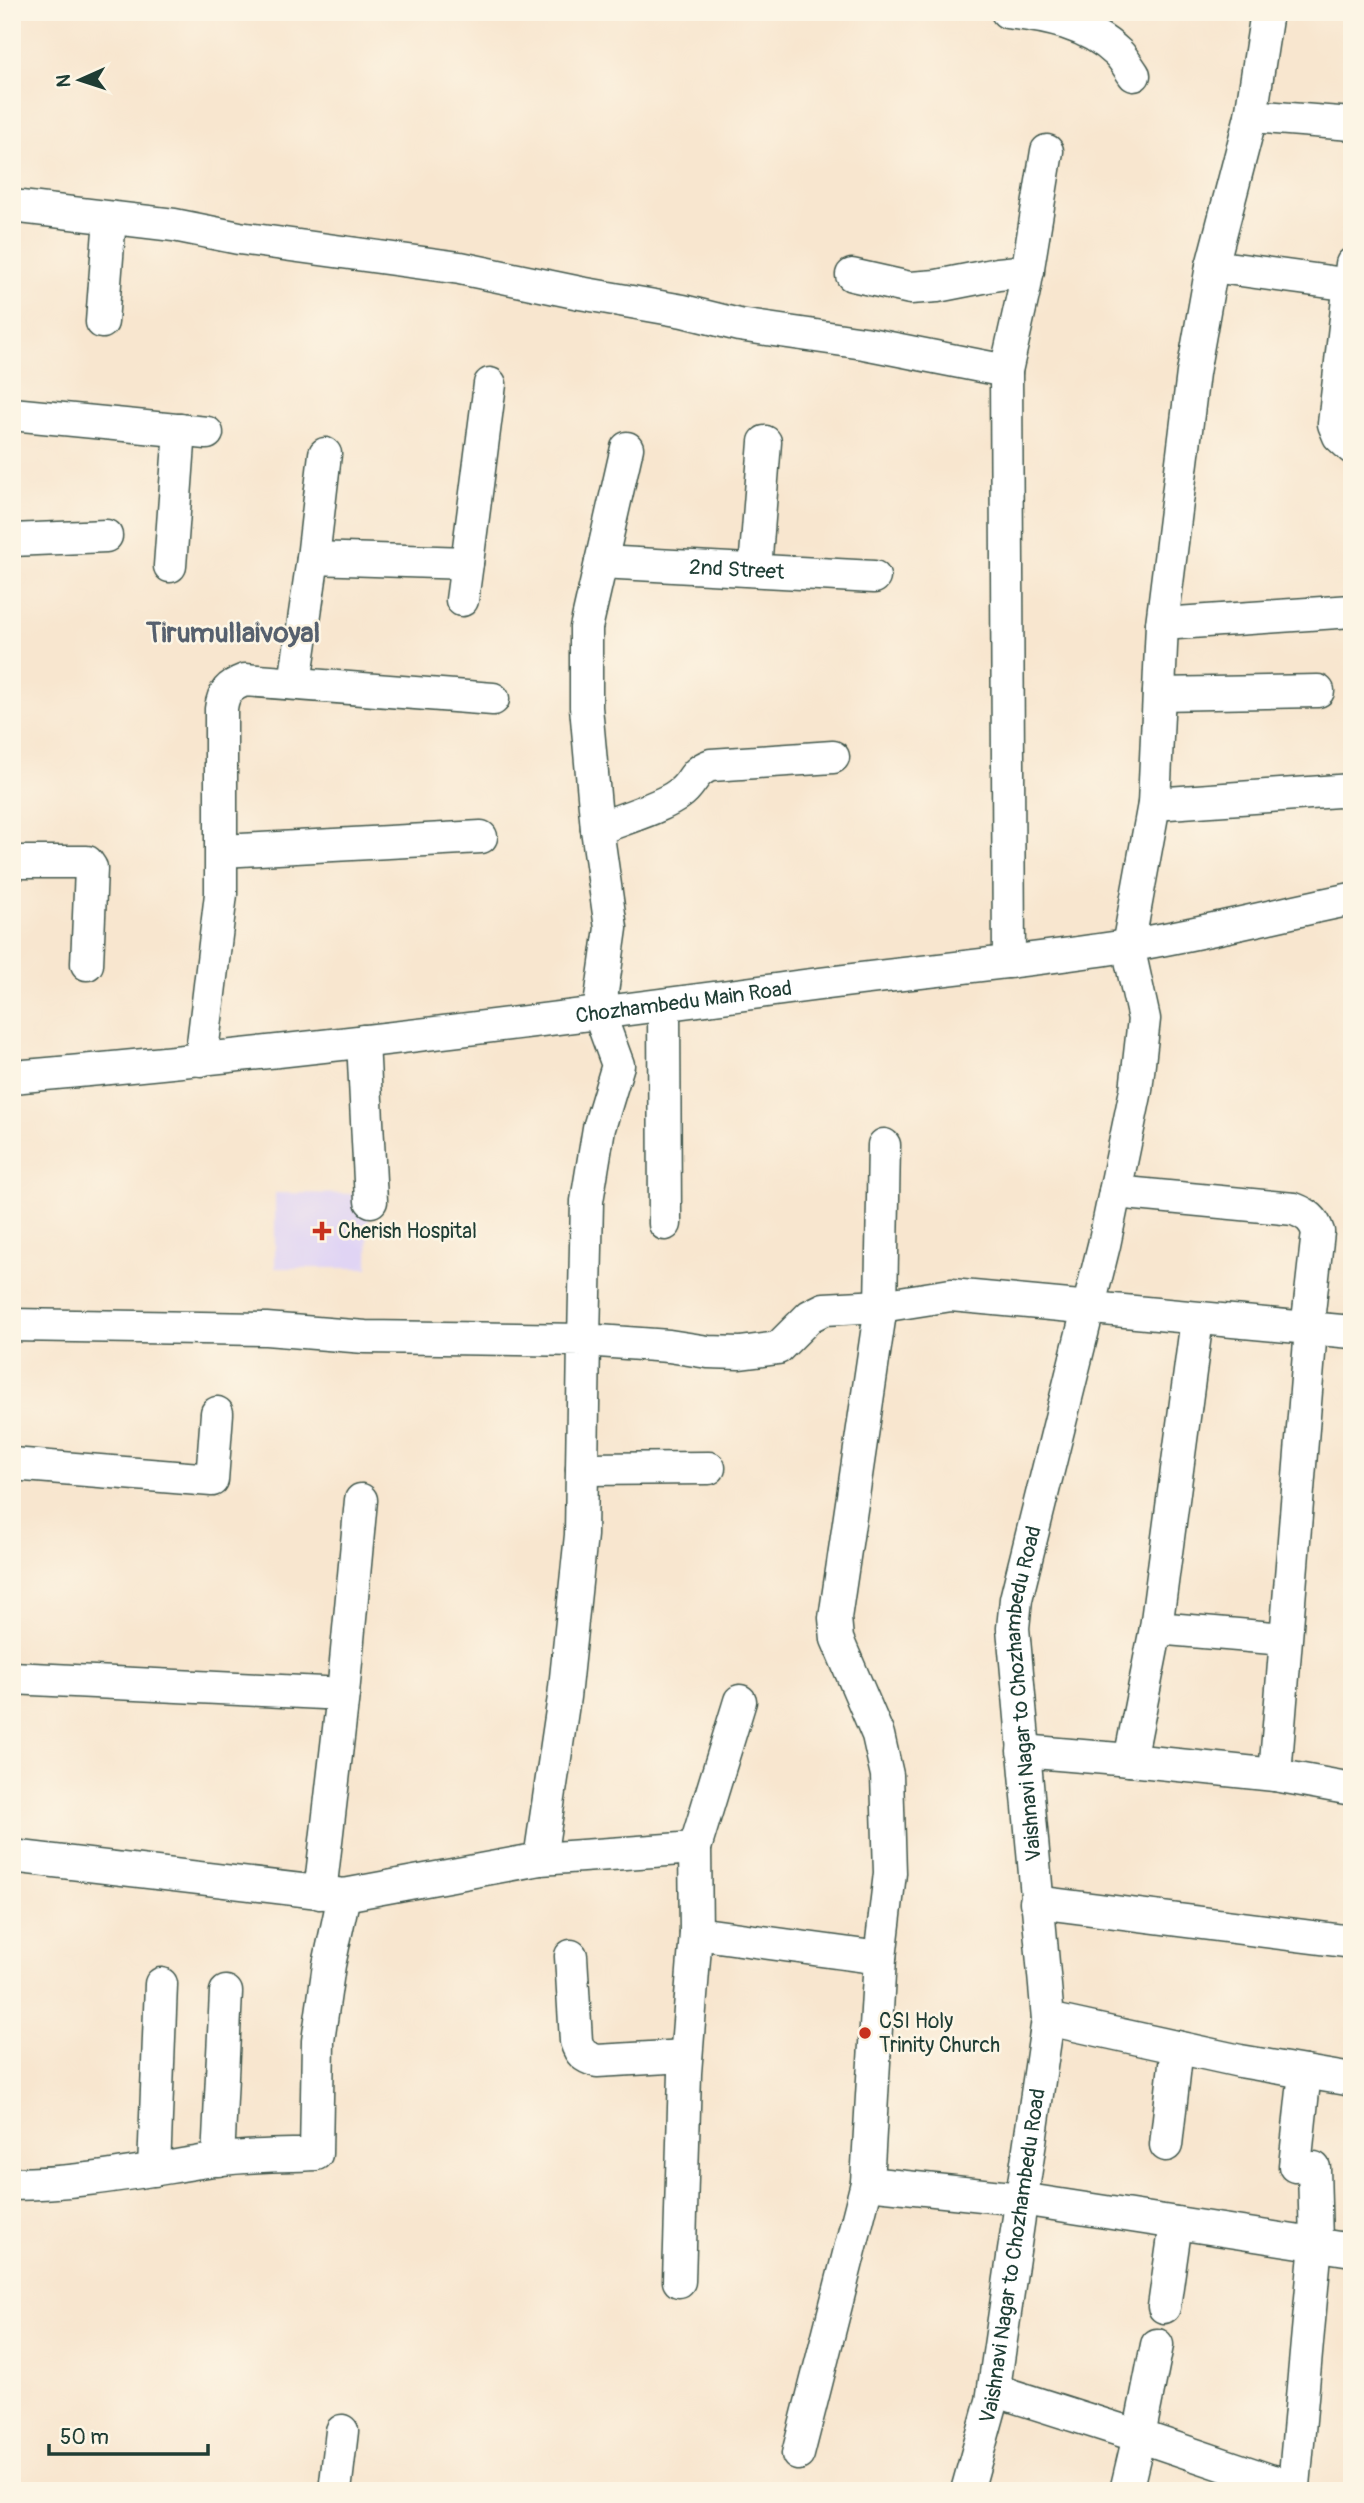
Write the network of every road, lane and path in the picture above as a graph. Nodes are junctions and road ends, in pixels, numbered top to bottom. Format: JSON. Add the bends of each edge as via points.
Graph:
{"nodes":[{"id":1,"x":1007,"y":12,"type":"edge"},
{"id":2,"x":1268,"y":12,"type":"edge"},
{"id":3,"x":1134,"y":75,"type":"dead end"},
{"id":4,"x":1251,"y":116,"type":"junction"},
{"id":5,"x":1352,"y":124,"type":"edge"},
{"id":6,"x":1047,"y":151,"type":"dead end"},
{"id":7,"x":12,"y":206,"type":"edge"},
{"id":8,"x":110,"y":218,"type":"junction"},
{"id":9,"x":1212,"y":265,"type":"junction"},
{"id":10,"x":1028,"y":271,"type":"junction"},
{"id":11,"x":852,"y":275,"type":"dead end"},
{"id":12,"x":1351,"y":278,"type":"edge"},
{"id":13,"x":102,"y":322,"type":"dead end"},
{"id":14,"x":1006,"y":371,"type":"junction"},
{"id":15,"x":490,"y":384,"type":"dead end"},
{"id":16,"x":12,"y":414,"type":"edge"},
{"id":17,"x":765,"y":442,"type":"dead end"},
{"id":18,"x":627,"y":448,"type":"dead end"},
{"id":19,"x":1352,"y":448,"type":"edge"},
{"id":20,"x":324,"y":454,"type":"dead end"},
{"id":21,"x":106,"y":536,"type":"dead end"},
{"id":22,"x":12,"y":540,"type":"edge"},
{"id":23,"x":313,"y":558,"type":"junction"},
{"id":24,"x":601,"y":562,"type":"junction"},
{"id":25,"x":467,"y":563,"type":"junction"},
{"id":26,"x":170,"y":566,"type":"dead end"},
{"id":27,"x":755,"y":569,"type":"junction"},
{"id":28,"x":874,"y":577,"type":"dead end"},
{"id":29,"x":462,"y":600,"type":"dead end"},
{"id":30,"x":1352,"y":611,"type":"edge"},
{"id":31,"x":1162,"y":624,"type":"junction"},
{"id":32,"x":295,"y":683,"type":"junction"},
{"id":33,"x":1318,"y":691,"type":"dead end"},
{"id":34,"x":1159,"y":694,"type":"junction"},
{"id":35,"x":493,"y":699,"type":"dead end"},
{"id":36,"x":833,"y":757,"type":"dead end"},
{"id":37,"x":1352,"y":790,"type":"edge"},
{"id":38,"x":1154,"y":804,"type":"junction"},
{"id":39,"x":597,"y":829,"type":"junction"},
{"id":40,"x":481,"y":837,"type":"dead end"},
{"id":41,"x":222,"y":851,"type":"junction"},
{"id":42,"x":12,"y":862,"type":"edge"},
{"id":43,"x":1352,"y":899,"type":"edge"},
{"id":44,"x":1128,"y":946,"type":"junction"},
{"id":45,"x":1009,"y":962,"type":"junction"},
{"id":46,"x":87,"y":964,"type":"dead end"},
{"id":47,"x":664,"y":1005,"type":"junction"},
{"id":48,"x":599,"y":1013,"type":"junction"},
{"id":49,"x":363,"y":1041,"type":"junction"},
{"id":50,"x":201,"y":1060,"type":"junction"},
{"id":51,"x":12,"y":1077,"type":"edge"},
{"id":52,"x":884,"y":1144,"type":"dead end"},
{"id":53,"x":1115,"y":1192,"type":"junction"},
{"id":54,"x":372,"y":1200,"type":"dead end"},
{"id":55,"x":665,"y":1224,"type":"dead end"},
{"id":56,"x":881,"y":1306,"type":"junction"},
{"id":57,"x":1088,"y":1307,"type":"junction"},
{"id":58,"x":1197,"y":1319,"type":"junction"},
{"id":59,"x":1310,"y":1321,"type":"junction"},
{"id":60,"x":12,"y":1325,"type":"edge"},
{"id":61,"x":1352,"y":1332,"type":"edge"},
{"id":62,"x":584,"y":1340,"type":"junction"},
{"id":63,"x":218,"y":1413,"type":"dead end"},
{"id":64,"x":12,"y":1464,"type":"edge"},
{"id":65,"x":709,"y":1468,"type":"dead end"},
{"id":66,"x":582,"y":1469,"type":"junction"},
{"id":67,"x":361,"y":1500,"type":"dead end"},
{"id":68,"x":1156,"y":1628,"type":"junction"},
{"id":69,"x":1285,"y":1639,"type":"junction"},
{"id":70,"x":12,"y":1678,"type":"edge"},
{"id":71,"x":343,"y":1694,"type":"junction"},
{"id":72,"x":740,"y":1701,"type":"dead end"},
{"id":73,"x":1023,"y":1751,"type":"junction"},
{"id":74,"x":1130,"y":1760,"type":"junction"},
{"id":75,"x":1275,"y":1775,"type":"junction"},
{"id":76,"x":1352,"y":1789,"type":"edge"},
{"id":77,"x":695,"y":1848,"type":"junction"},
{"id":78,"x":12,"y":1856,"type":"edge"},
{"id":79,"x":540,"y":1858,"type":"junction"},
{"id":80,"x":332,"y":1894,"type":"junction"},
{"id":81,"x":1036,"y":1902,"type":"junction"},
{"id":82,"x":696,"y":1933,"type":"junction"},
{"id":83,"x":1352,"y":1942,"type":"edge"},
{"id":84,"x":571,"y":1956,"type":"dead end"},
{"id":85,"x":880,"y":1958,"type":"junction"},
{"id":86,"x":161,"y":1984,"type":"dead end"},
{"id":87,"x":226,"y":1992,"type":"dead end"},
{"id":88,"x":1048,"y":2019,"type":"junction"},
{"id":89,"x":1177,"y":2047,"type":"junction"},
{"id":90,"x":687,"y":2056,"type":"junction"},
{"id":91,"x":1305,"y":2072,"type":"junction"},
{"id":92,"x":1352,"y":2080,"type":"edge"},
{"id":93,"x":1166,"y":2145,"type":"dead end"},
{"id":94,"x":218,"y":2160,"type":"junction"},
{"id":95,"x":153,"y":2170,"type":"junction"},
{"id":96,"x":867,"y":2183,"type":"junction"},
{"id":97,"x":12,"y":2184,"type":"edge"},
{"id":98,"x":1021,"y":2199,"type":"junction"},
{"id":99,"x":1176,"y":2223,"type":"junction"},
{"id":100,"x":1316,"y":2243,"type":"junction"},
{"id":101,"x":1352,"y":2250,"type":"edge"},
{"id":102,"x":680,"y":2281,"type":"dead end"},
{"id":103,"x":1164,"y":2307,"type":"dead end"},
{"id":104,"x":1157,"y":2345,"type":"dead end"},
{"id":105,"x":993,"y":2390,"type":"junction"},
{"id":106,"x":342,"y":2431,"type":"dead end"},
{"id":107,"x":1139,"y":2436,"type":"junction"},
{"id":108,"x":798,"y":2454,"type":"dead end"},
{"id":109,"x":1294,"y":2488,"type":"edge"},
{"id":110,"x":335,"y":2491,"type":"edge"},
{"id":111,"x":967,"y":2491,"type":"edge"},
{"id":112,"x":1125,"y":2491,"type":"edge"}],
"edges":[{"from":1,"to":3,"type":"street","via":[[1070,23],[1118,53]]},
{"from":2,"to":4,"type":"street"},
{"from":4,"to":5,"type":"street"},
{"from":4,"to":9,"type":"street"},
{"from":6,"to":10,"type":"street"},
{"from":7,"to":8,"type":"street"},
{"from":8,"to":13,"type":"street"},
{"from":8,"to":14,"type":"street","via":[[460,268],[739,325]]},
{"from":9,"to":12,"type":"street"},
{"from":9,"to":31,"type":"street","via":[[1193,373]]},
{"from":10,"to":11,"type":"street","via":[[910,288]]},
{"from":10,"to":14,"type":"street"},
{"from":12,"to":19,"type":"street","via":[[1334,424]]},
{"from":14,"to":45,"type":"street"},
{"from":15,"to":25,"type":"street"},
{"from":16,"to":26,"type":"street","via":[[194,431]]},
{"from":17,"to":27,"type":"street"},
{"from":18,"to":24,"type":"street"},
{"from":20,"to":23,"type":"street"},
{"from":21,"to":22,"type":"street"},
{"from":23,"to":25,"type":"street"},
{"from":23,"to":32,"type":"street"},
{"from":24,"to":27,"type":"street","name":"2nd Street"},
{"from":24,"to":39,"type":"street","via":[[586,628],[586,707]]},
{"from":25,"to":29,"type":"street"},
{"from":27,"to":28,"type":"street","name":"2nd Street"},
{"from":30,"to":31,"type":"street"},
{"from":31,"to":34,"type":"street"},
{"from":32,"to":35,"type":"street"},
{"from":32,"to":41,"type":"street","via":[[245,680],[231,685],[222,698]]},
{"from":33,"to":34,"type":"street"},
{"from":34,"to":38,"type":"street"},
{"from":36,"to":39,"type":"street","via":[[711,765],[699,769],[675,797]]},
{"from":37,"to":38,"type":"street"},
{"from":38,"to":44,"type":"street"},
{"from":39,"to":48,"type":"street","via":[[611,928]]},
{"from":40,"to":41,"type":"street"},
{"from":41,"to":50,"type":"street"},
{"from":42,"to":46,"type":"street","via":[[87,862],[91,868]]},
{"from":43,"to":44,"type":"street","name":"Chozhambedu Main Road"},
{"from":44,"to":45,"type":"street","name":"Chozhambedu Main Road"},
{"from":44,"to":53,"type":"street","name":"Vaishnavi Nagar to Chozhambedu Road","via":[[1144,1019],[1136,1090]]},
{"from":45,"to":47,"type":"street","name":"Chozhambedu Main Road"},
{"from":47,"to":48,"type":"street","name":"Chozhambedu Main Road"},
{"from":47,"to":55,"type":"street"},
{"from":48,"to":49,"type":"street","name":"Chozhambedu Main Road"},
{"from":48,"to":62,"type":"street","via":[[618,1065],[599,1128],[587,1201]]},
{"from":49,"to":50,"type":"street","name":"Chozhambedu Main Road"},
{"from":49,"to":54,"type":"street"},
{"from":50,"to":51,"type":"street","name":"Chozhambedu Main Road"},
{"from":52,"to":56,"type":"street"},
{"from":53,"to":57,"type":"street","name":"Vaishnavi Nagar to Chozhambedu Road"},
{"from":53,"to":59,"type":"street","via":[[1307,1214],[1318,1232]]},
{"from":56,"to":57,"type":"street","via":[[951,1295]]},
{"from":56,"to":62,"type":"street","via":[[824,1309],[810,1316],[778,1348],[740,1353]]},
{"from":56,"to":85,"type":"street","via":[[835,1618],[837,1640],[877,1735],[887,1775],[890,1873]]},
{"from":57,"to":58,"type":"street"},
{"from":57,"to":73,"type":"street","name":"Vaishnavi Nagar to Chozhambedu Road","via":[[1016,1599],[1013,1628]]},
{"from":58,"to":59,"type":"street"},
{"from":58,"to":68,"type":"street"},
{"from":59,"to":61,"type":"street"},
{"from":59,"to":69,"type":"street"},
{"from":60,"to":62,"type":"street"},
{"from":62,"to":66,"type":"street"},
{"from":63,"to":64,"type":"street","via":[[212,1480]]},
{"from":65,"to":66,"type":"street"},
{"from":66,"to":79,"type":"street","via":[[581,1535],[564,1698]]},
{"from":67,"to":71,"type":"street"},
{"from":68,"to":69,"type":"street"},
{"from":68,"to":74,"type":"street"},
{"from":69,"to":75,"type":"street"},
{"from":70,"to":71,"type":"street"},
{"from":71,"to":80,"type":"street"},
{"from":72,"to":77,"type":"street"},
{"from":73,"to":74,"type":"street"},
{"from":73,"to":81,"type":"street","name":"Vaishnavi Nagar to Chozhambedu Road"},
{"from":74,"to":75,"type":"street"},
{"from":75,"to":76,"type":"street"},
{"from":77,"to":79,"type":"street"},
{"from":77,"to":82,"type":"street"},
{"from":78,"to":80,"type":"street"},
{"from":79,"to":80,"type":"street"},
{"from":80,"to":94,"type":"street","via":[[329,1965],[318,2041],[316,2154]]},
{"from":81,"to":83,"type":"street"},
{"from":81,"to":88,"type":"street","name":"Vaishnavi Nagar to Chozhambedu Road"},
{"from":82,"to":85,"type":"street"},
{"from":82,"to":90,"type":"street"},
{"from":84,"to":90,"type":"street","via":[[576,2041],[584,2057],[597,2061]]},
{"from":85,"to":96,"type":"street"},
{"from":86,"to":95,"type":"street"},
{"from":87,"to":94,"type":"street"},
{"from":88,"to":89,"type":"street"},
{"from":88,"to":98,"type":"street","name":"Vaishnavi Nagar to Chozhambedu Road"},
{"from":89,"to":91,"type":"street"},
{"from":89,"to":93,"type":"street"},
{"from":90,"to":102,"type":"street"},
{"from":91,"to":92,"type":"street"},
{"from":91,"to":100,"type":"street","via":[[1305,2167]]},
{"from":94,"to":95,"type":"street"},
{"from":95,"to":97,"type":"street"},
{"from":96,"to":98,"type":"street"},
{"from":96,"to":108,"type":"street"},
{"from":98,"to":99,"type":"street"},
{"from":98,"to":105,"type":"street","name":"Vaishnavi Nagar to Chozhambedu Road"},
{"from":99,"to":100,"type":"street"},
{"from":99,"to":103,"type":"street"},
{"from":100,"to":101,"type":"street"},
{"from":100,"to":109,"type":"street"},
{"from":104,"to":107,"type":"street"},
{"from":105,"to":107,"type":"street"},
{"from":105,"to":111,"type":"street","name":"Vaishnavi Nagar to Chozhambedu Road"},
{"from":106,"to":110,"type":"street"},
{"from":107,"to":109,"type":"street"},
{"from":107,"to":112,"type":"street"}]}
